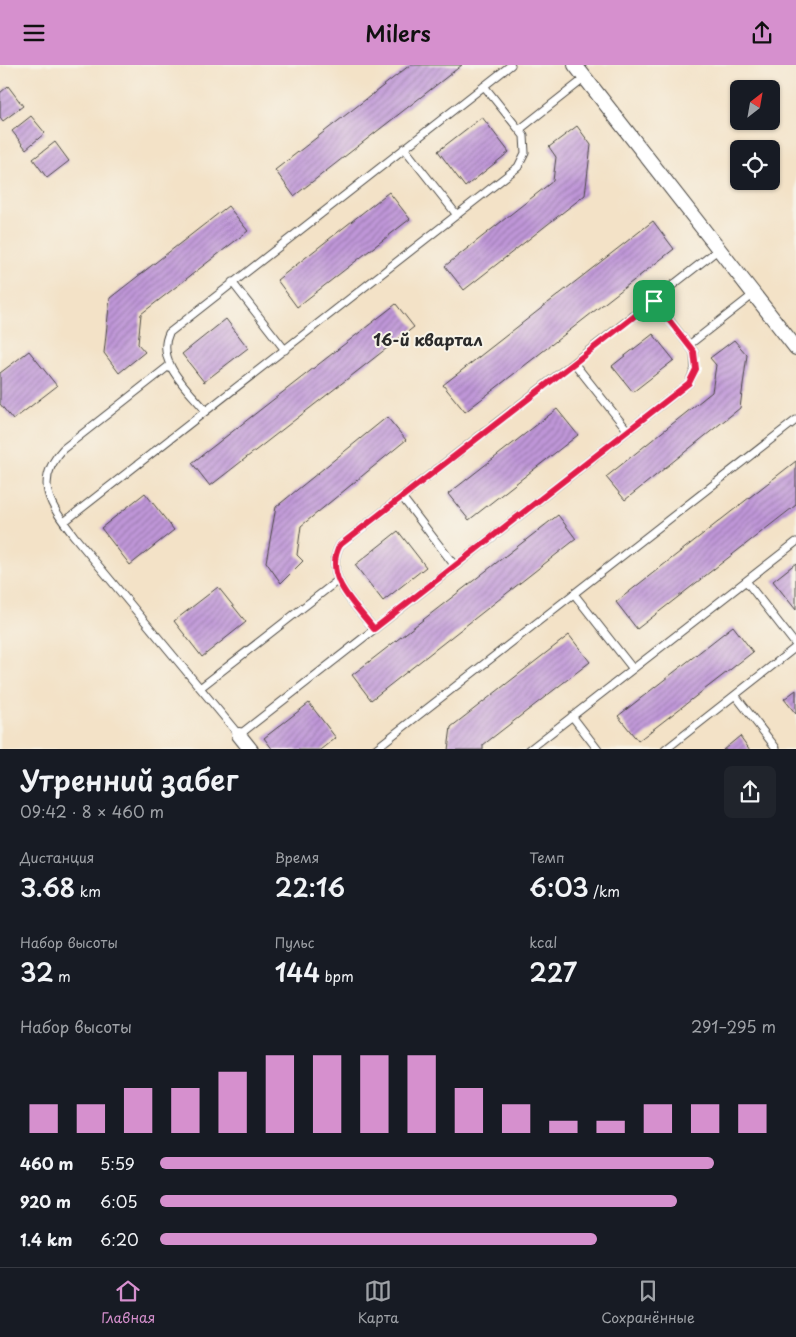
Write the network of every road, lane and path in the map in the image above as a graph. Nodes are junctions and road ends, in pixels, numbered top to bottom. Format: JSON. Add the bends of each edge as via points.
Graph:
{"nodes":[{"id":1,"x":511,"y":65,"type":"edge"},
{"id":2,"x":575,"y":65,"type":"edge"},
{"id":3,"x":585,"y":78,"type":"junction"},
{"id":4,"x":484,"y":85,"type":"junction"},
{"id":5,"x":519,"y":130,"type":"junction"},
{"id":6,"x":404,"y":148,"type":"junction"},
{"id":7,"x":457,"y":215,"type":"junction"},
{"id":8,"x":719,"y":249,"type":"junction"},
{"id":9,"x":232,"y":282,"type":"junction"},
{"id":10,"x":754,"y":294,"type":"junction"},
{"id":11,"x":654,"y":301,"type":"junction"},
{"id":12,"x":689,"y":345,"type":"junction"},
{"id":13,"x":796,"y":348,"type":"edge"},
{"id":14,"x":285,"y":350,"type":"junction"},
{"id":15,"x":574,"y":363,"type":"junction"},
{"id":16,"x":170,"y":365,"type":"junction"},
{"id":17,"x":206,"y":411,"type":"junction"},
{"id":18,"x":796,"y":421,"type":"edge"},
{"id":19,"x":628,"y":431,"type":"junction"},
{"id":20,"x":402,"y":497,"type":"junction"},
{"id":21,"x":64,"y":522,"type":"junction"},
{"id":22,"x":796,"y":542,"type":"edge"},
{"id":23,"x":455,"y":565,"type":"junction"},
{"id":24,"x":337,"y":581,"type":"junction"},
{"id":25,"x":746,"y":581,"type":"junction"},
{"id":26,"x":574,"y":594,"type":"junction"},
{"id":27,"x":374,"y":629,"type":"junction"},
{"id":28,"x":796,"y":646,"type":"edge"},
{"id":29,"x":633,"y":669,"type":"junction"},
{"id":30,"x":200,"y":688,"type":"junction"},
{"id":31,"x":735,"y":695,"type":"junction"},
{"id":32,"x":572,"y":716,"type":"junction"},
{"id":33,"x":238,"y":735,"type":"junction"},
{"id":34,"x":776,"y":747,"type":"dead end"},
{"id":35,"x":251,"y":749,"type":"edge"},
{"id":36,"x":374,"y":749,"type":"edge"},
{"id":37,"x":529,"y":749,"type":"edge"},
{"id":38,"x":598,"y":749,"type":"edge"},
{"id":39,"x":665,"y":749,"type":"edge"}],
"edges":[{"from":1,"to":4,"type":"lane"},
{"from":2,"to":3,"type":"street"},
{"from":3,"to":5,"type":"lane"},
{"from":3,"to":8,"type":"street"},
{"from":4,"to":5,"type":"lane"},
{"from":4,"to":6,"type":"lane"},
{"from":5,"to":7,"type":"lane","via":[[526,147],[518,167]]},
{"from":6,"to":7,"type":"lane"},
{"from":6,"to":9,"type":"lane"},
{"from":7,"to":14,"type":"lane"},
{"from":8,"to":10,"type":"street"},
{"from":8,"to":11,"type":"lane"},
{"from":9,"to":14,"type":"lane"},
{"from":9,"to":16,"type":"lane","via":[[169,333],[164,350]]},
{"from":10,"to":12,"type":"lane"},
{"from":10,"to":13,"type":"street"},
{"from":11,"to":12,"type":"lane"},
{"from":11,"to":15,"type":"lane"},
{"from":12,"to":19,"type":"lane","via":[[696,363],[689,383]]},
{"from":14,"to":17,"type":"lane"},
{"from":15,"to":19,"type":"lane"},
{"from":15,"to":20,"type":"lane"},
{"from":16,"to":17,"type":"lane"},
{"from":16,"to":21,"type":"lane","via":[[63,449],[52,462],[46,486],[48,496]]},
{"from":17,"to":21,"type":"lane"},
{"from":18,"to":26,"type":"lane"},
{"from":19,"to":23,"type":"lane"},
{"from":20,"to":23,"type":"lane"},
{"from":20,"to":24,"type":"lane","via":[[340,545],[334,565]]},
{"from":21,"to":30,"type":"lane"},
{"from":22,"to":25,"type":"lane"},
{"from":23,"to":27,"type":"lane"},
{"from":24,"to":27,"type":"lane"},
{"from":24,"to":30,"type":"lane"},
{"from":25,"to":28,"type":"lane"},
{"from":25,"to":29,"type":"lane"},
{"from":26,"to":29,"type":"lane"},
{"from":26,"to":36,"type":"lane"},
{"from":27,"to":33,"type":"lane"},
{"from":28,"to":31,"type":"lane"},
{"from":29,"to":32,"type":"lane"},
{"from":30,"to":33,"type":"lane"},
{"from":31,"to":34,"type":"lane"},
{"from":31,"to":39,"type":"lane"},
{"from":32,"to":37,"type":"lane"},
{"from":32,"to":38,"type":"lane"},
{"from":33,"to":35,"type":"street"}]}
